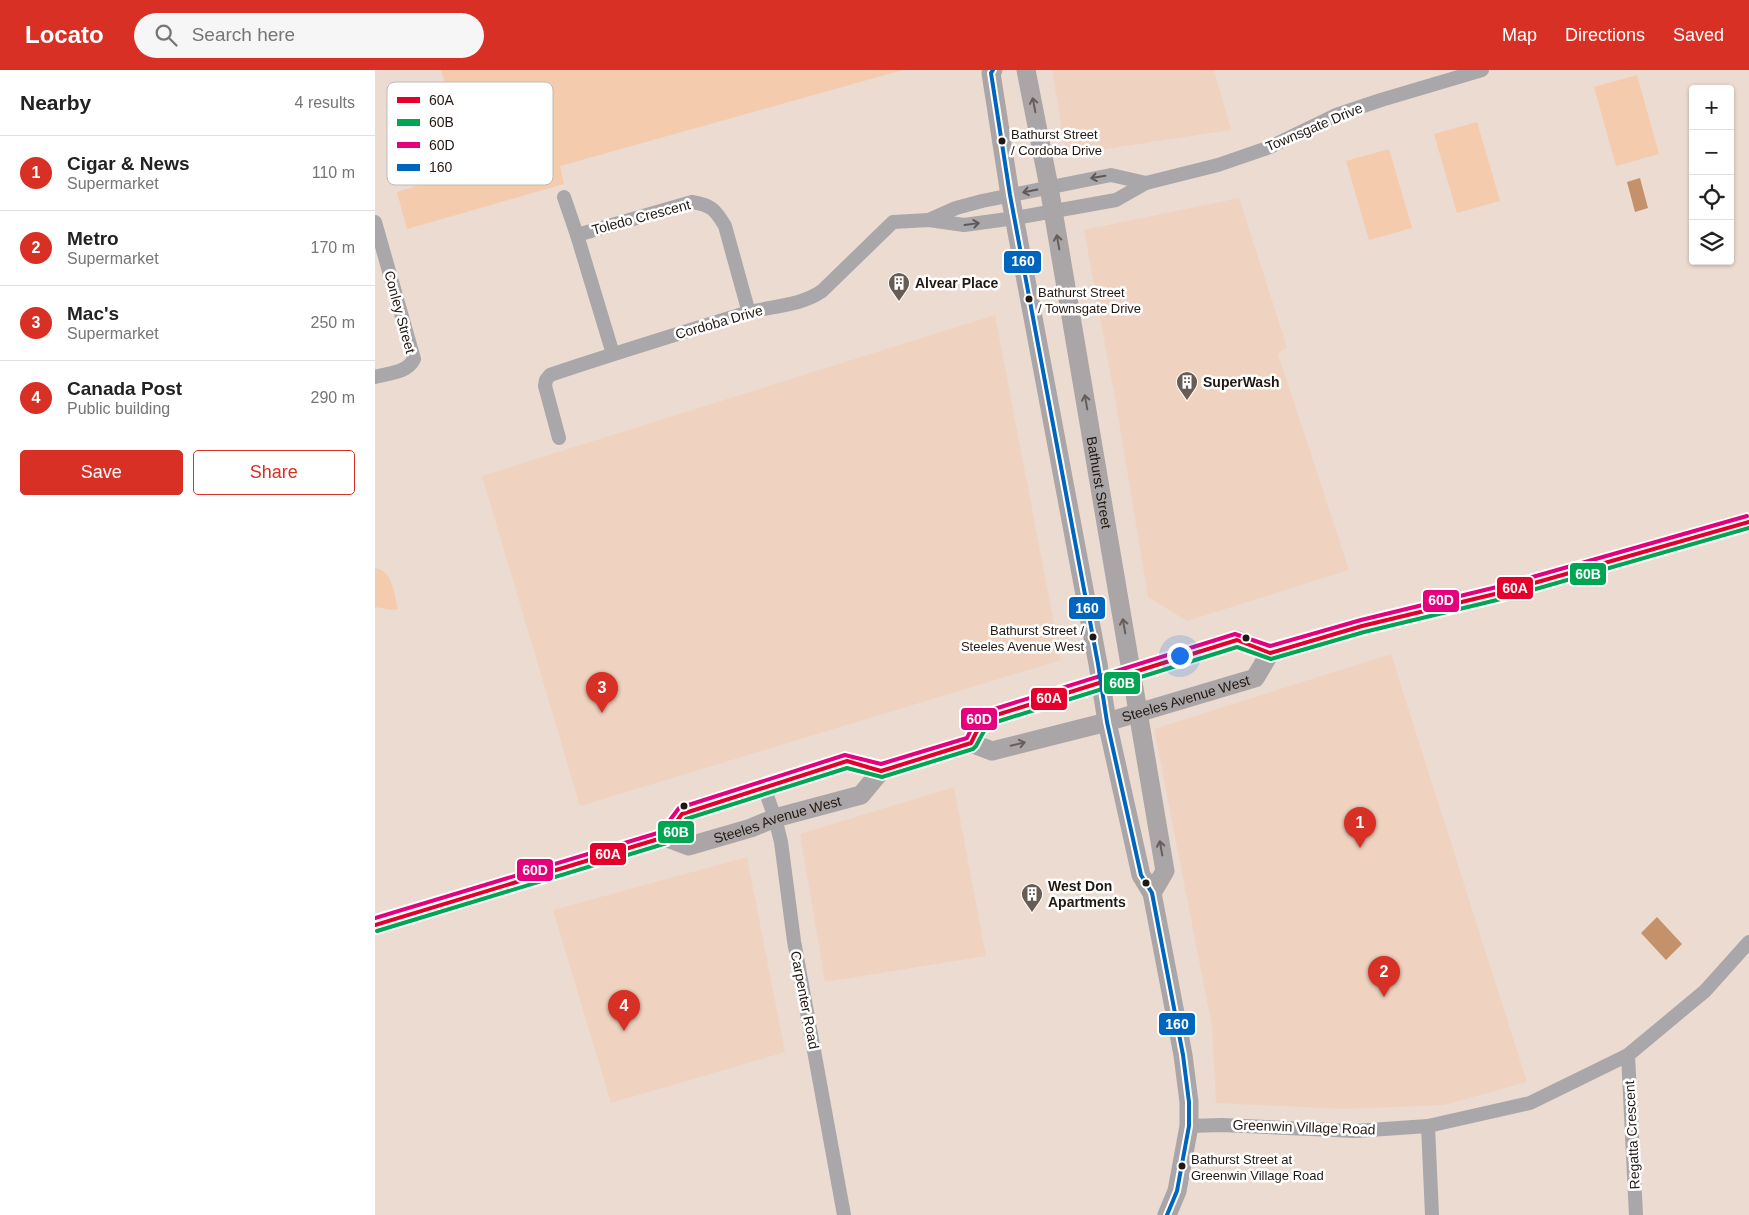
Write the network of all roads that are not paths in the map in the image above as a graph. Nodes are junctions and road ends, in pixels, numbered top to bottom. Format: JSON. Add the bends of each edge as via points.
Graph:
{"nodes":[{"id":1,"x":993,"y":70,"type":"edge"},
{"id":2,"x":1026,"y":70,"type":"edge"},
{"id":3,"x":1482,"y":70,"type":"edge"},
{"id":4,"x":1146,"y":183,"type":"junction"},
{"id":5,"x":1049,"y":187,"type":"junction"},
{"id":6,"x":1010,"y":194,"type":"junction"},
{"id":7,"x":563,"y":197,"type":"dead end"},
{"id":8,"x":1053,"y":210,"type":"junction"},
{"id":9,"x":1015,"y":218,"type":"junction"},
{"id":10,"x":929,"y":220,"type":"junction"},
{"id":11,"x":375,"y":222,"type":"edge"},
{"id":12,"x":577,"y":235,"type":"junction"},
{"id":13,"x":749,"y":313,"type":"junction"},
{"id":14,"x":613,"y":354,"type":"junction"},
{"id":15,"x":375,"y":377,"type":"edge"},
{"id":16,"x":559,"y":438,"type":"dead end"},
{"id":17,"x":1749,"y":522,"type":"edge"},
{"id":18,"x":1270,"y":653,"type":"junction"},
{"id":19,"x":1131,"y":674,"type":"junction"},
{"id":20,"x":1101,"y":683,"type":"junction"},
{"id":21,"x":1138,"y":714,"type":"junction"},
{"id":22,"x":1107,"y":722,"type":"junction"},
{"id":23,"x":971,"y":743,"type":"junction"},
{"id":24,"x":881,"y":771,"type":"junction"},
{"id":25,"x":764,"y":787,"type":"junction"},
{"id":26,"x":775,"y":818,"type":"junction"},
{"id":27,"x":665,"y":837,"type":"junction"},
{"id":28,"x":1152,"y":893,"type":"junction"},
{"id":29,"x":375,"y":925,"type":"edge"},
{"id":30,"x":1749,"y":942,"type":"edge"},
{"id":31,"x":1628,"y":1054,"type":"junction"},
{"id":32,"x":1189,"y":1126,"type":"junction"},
{"id":33,"x":1428,"y":1126,"type":"junction"},
{"id":34,"x":844,"y":1215,"type":"edge"},
{"id":35,"x":1167,"y":1215,"type":"edge"},
{"id":36,"x":1432,"y":1215,"type":"edge"},
{"id":37,"x":1636,"y":1215,"type":"edge"}],
"edges":[{"from":1,"to":6,"type":"main road"},
{"from":5,"to":2,"type":"main road","name":"Bathurst Street","one_way":true},
{"from":3,"to":4,"type":"street","name":"Townsgate Drive","via":[[1336,115],[1246,156]]},
{"from":4,"to":5,"type":"street","name":"Townsgate Drive","one_way":true,"via":[[1111,175]]},
{"from":4,"to":8,"type":"street","name":"Townsgate Drive","via":[[1116,200]]},
{"from":5,"to":6,"type":"street","name":"Townsgate Drive","one_way":true},
{"from":5,"to":8,"type":"main road","name":"Bathurst Street"},
{"from":6,"to":9,"type":"main road"},
{"from":6,"to":10,"type":"street","name":"Cordoba Drive","via":[[956,208]]},
{"from":7,"to":12,"type":"street","name":"Toledo Crescent"},
{"from":8,"to":9,"type":"street","name":"Townsgate Drive"},
{"from":19,"to":8,"type":"main road","name":"Bathurst Street","one_way":true},
{"from":10,"to":9,"type":"street","name":"Cordoba Drive","one_way":true,"via":[[964,225]]},
{"from":9,"to":20,"type":"main road"},
{"from":10,"to":13,"type":"street","name":"Cordoba Drive","via":[[893,222],[813,298]]},
{"from":11,"to":15,"type":"street","name":"Conley Street","via":[[414,358],[404,370]]},
{"from":12,"to":13,"type":"street","name":"Toledo Crescent","via":[[692,202],[707,204],[725,226]]},
{"from":12,"to":14,"type":"street","name":"Toledo Crescent"},
{"from":13,"to":14,"type":"street","name":"Cordoba Drive"},
{"from":14,"to":16,"type":"street","name":"Cordoba Drive","via":[[550,375],[546,380]]},
{"from":17,"to":18,"type":"main road"},
{"from":18,"to":19,"type":"main road","via":[[1237,640]]},
{"from":18,"to":21,"type":"main road","name":"Steeles Avenue West","via":[[1255,678]]},
{"from":19,"to":20,"type":"main road"},
{"from":19,"to":21,"type":"main road","name":"Bathurst Street"},
{"from":20,"to":22,"type":"main road"},
{"from":20,"to":23,"type":"main road","via":[[990,717],[979,727]]},
{"from":21,"to":22,"type":"main road","name":"Steeles Avenue West"},
{"from":28,"to":21,"type":"main road","name":"Bathurst Street","one_way":true,"via":[[1165,871]]},
{"from":23,"to":22,"type":"main road","name":"Steeles Avenue West","one_way":true,"via":[[992,751]]},
{"from":22,"to":28,"type":"main road","via":[[1141,876]]},
{"from":23,"to":24,"type":"main road"},
{"from":24,"to":25,"type":"main road","via":[[847,761]]},
{"from":24,"to":26,"type":"main road","name":"Steeles Avenue West","via":[[861,795]]},
{"from":25,"to":26,"type":"street","name":"Carpenter Road"},
{"from":25,"to":27,"type":"main road","via":[[682,814]]},
{"from":26,"to":27,"type":"main road","name":"Steeles Avenue West","via":[[689,846]]},
{"from":26,"to":34,"type":"street","name":"Carpenter Road"},
{"from":27,"to":29,"type":"main road"},
{"from":28,"to":32,"type":"main road","via":[[1183,1055]]},
{"from":30,"to":31,"type":"street","name":"Greenwin Village Road","via":[[1705,991]]},
{"from":31,"to":33,"type":"street","name":"Greenwin Village Road","via":[[1530,1104]]},
{"from":31,"to":37,"type":"street","name":"Regatta Crescent"},
{"from":32,"to":33,"type":"street","name":"Greenwin Village Road","via":[[1355,1131]]},
{"from":32,"to":35,"type":"main road","via":[[1177,1191]]},
{"from":33,"to":36,"type":"street"}]}
